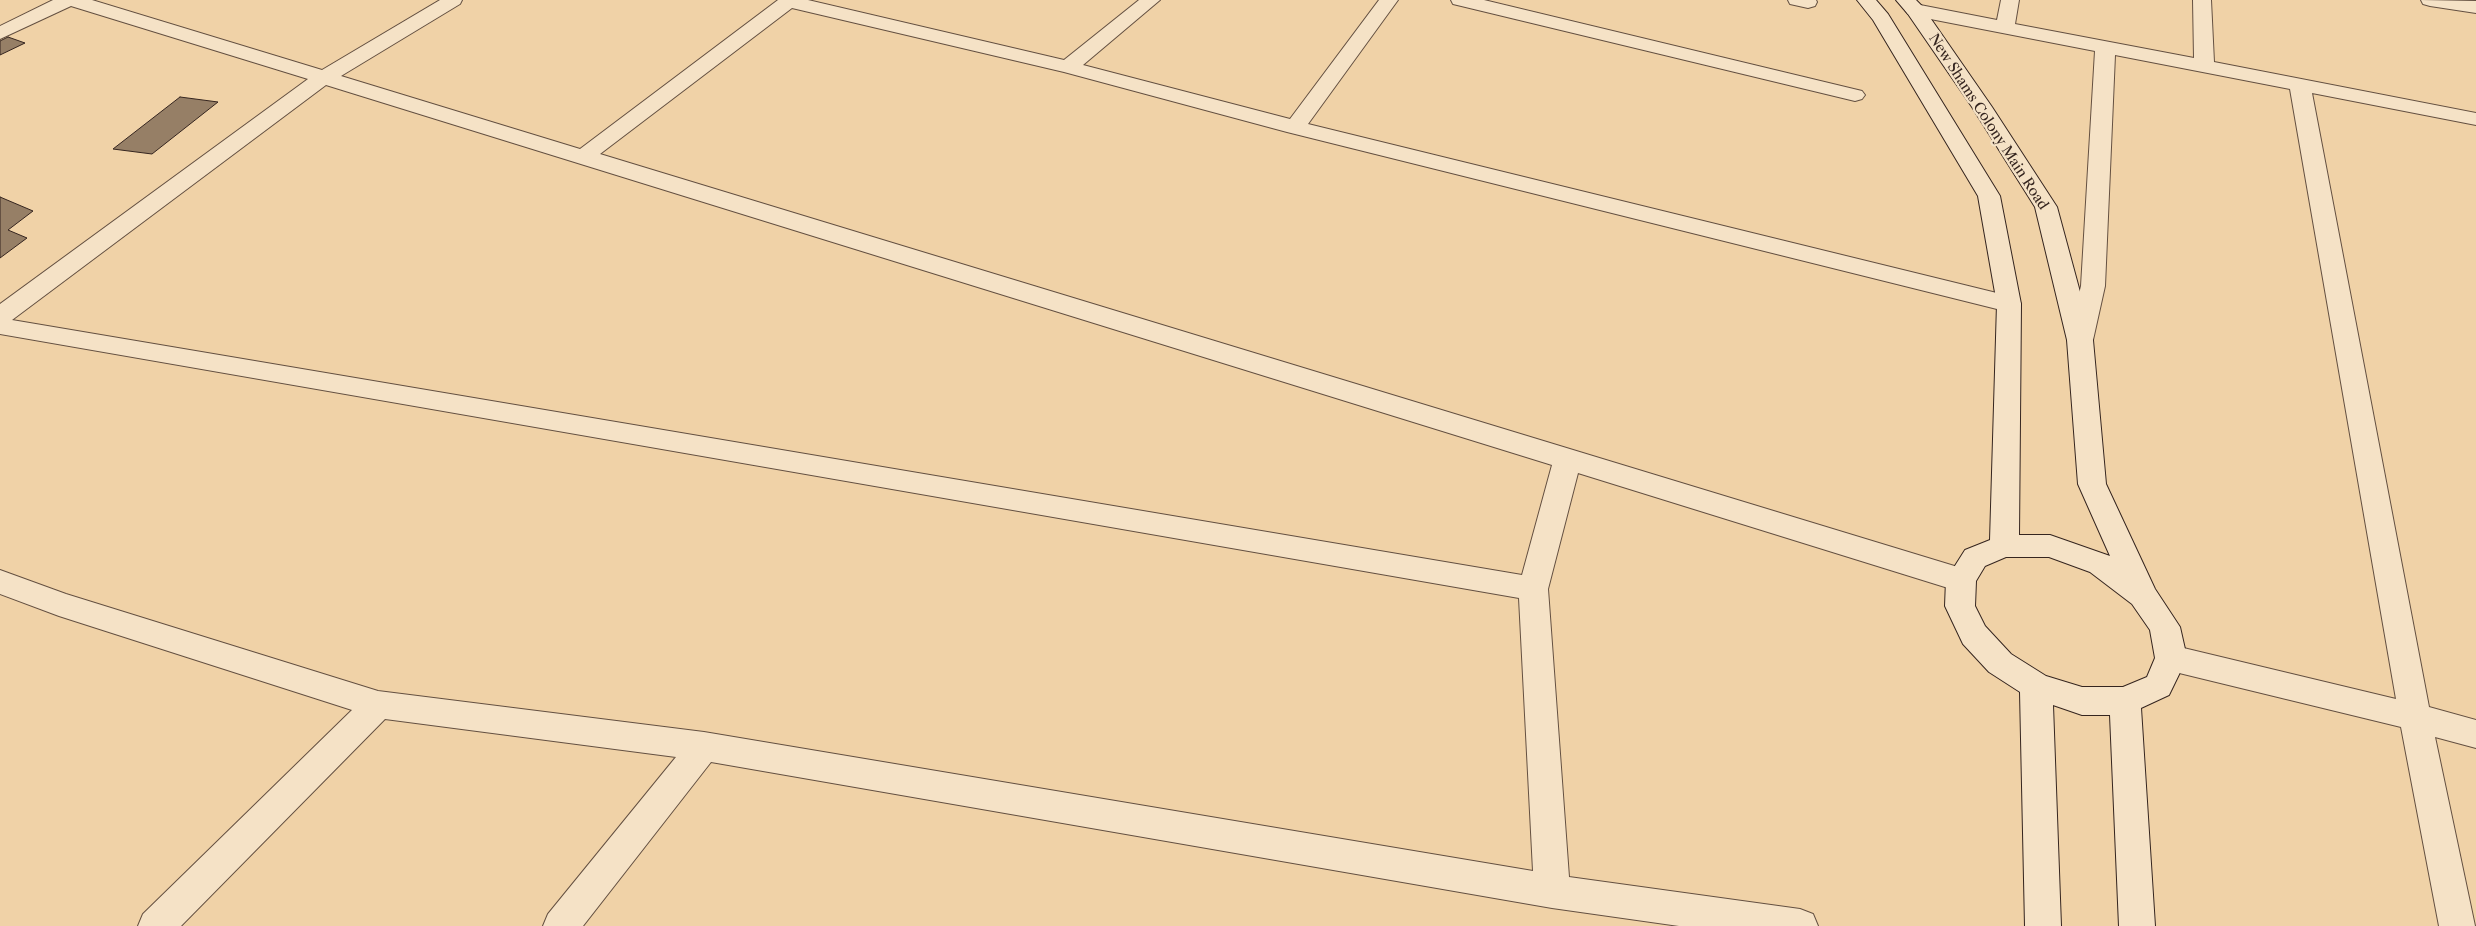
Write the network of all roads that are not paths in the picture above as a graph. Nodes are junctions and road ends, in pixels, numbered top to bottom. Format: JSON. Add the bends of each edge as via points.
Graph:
{"nodes":[{"id":1,"x":68,"y":0,"type":"edge"},
{"id":2,"x":72,"y":0,"type":"edge"},
{"id":3,"x":453,"y":0,"type":"edge"},
{"id":4,"x":1151,"y":0,"type":"edge"},
{"id":5,"x":1389,"y":0,"type":"edge"},
{"id":6,"x":1460,"y":0,"type":"edge"},
{"id":7,"x":1866,"y":0,"type":"edge"},
{"id":8,"x":2010,"y":0,"type":"edge"},
{"id":9,"x":2202,"y":0,"type":"edge"},
{"id":10,"x":2432,"y":0,"type":"edge"},
{"id":11,"x":789,"y":1,"type":"edge"},
{"id":12,"x":1910,"y":5,"type":"edge"},
{"id":13,"x":2476,"y":7,"type":"edge"},
{"id":14,"x":2004,"y":27,"type":"junction"},
{"id":15,"x":0,"y":32,"type":"edge"},
{"id":16,"x":2105,"y":46,"type":"junction"},
{"id":17,"x":2204,"y":66,"type":"junction"},
{"id":18,"x":1068,"y":68,"type":"junction"},
{"id":19,"x":324,"y":77,"type":"junction"},
{"id":20,"x":2300,"y":85,"type":"junction"},
{"id":21,"x":1854,"y":95,"type":"dead end"},
{"id":22,"x":2476,"y":119,"type":"edge"},
{"id":23,"x":1295,"y":127,"type":"junction"},
{"id":24,"x":583,"y":157,"type":"junction"},
{"id":25,"x":2009,"y":304,"type":"junction"},
{"id":26,"x":0,"y":316,"type":"edge"},
{"id":27,"x":0,"y":326,"type":"edge"},
{"id":28,"x":2080,"y":340,"type":"junction"},
{"id":29,"x":1568,"y":458,"type":"junction"},
{"id":30,"x":2004,"y":546,"type":"junction"},
{"id":31,"x":1960,"y":580,"type":"junction"},
{"id":32,"x":0,"y":582,"type":"edge"},
{"id":33,"x":1533,"y":589,"type":"junction"},
{"id":34,"x":2143,"y":596,"type":"junction"},
{"id":35,"x":2172,"y":658,"type":"junction"},
{"id":36,"x":2036,"y":686,"type":"junction"},
{"id":37,"x":2125,"y":701,"type":"junction"},
{"id":38,"x":378,"y":705,"type":"junction"},
{"id":39,"x":2415,"y":717,"type":"junction"},
{"id":40,"x":2476,"y":734,"type":"edge"},
{"id":41,"x":704,"y":746,"type":"junction"},
{"id":42,"x":1552,"y":891,"type":"junction"},
{"id":43,"x":156,"y":926,"type":"edge"},
{"id":44,"x":561,"y":926,"type":"edge"},
{"id":45,"x":1800,"y":926,"type":"edge"},
{"id":46,"x":2043,"y":926,"type":"edge"},
{"id":47,"x":2137,"y":926,"type":"edge"},
{"id":48,"x":2457,"y":926,"type":"edge"}],
"edges":[{"from":1,"to":15,"type":"street"},
{"from":2,"to":19,"type":"street"},
{"from":3,"to":19,"type":"street"},
{"from":4,"to":18,"type":"street"},
{"from":5,"to":23,"type":"street"},
{"from":6,"to":21,"type":"street"},
{"from":7,"to":25,"type":"street","via":[[1881,18],[1989,196]]},
{"from":8,"to":14,"type":"street"},
{"from":9,"to":17,"type":"street"},
{"from":10,"to":13,"type":"street"},
{"from":11,"to":18,"type":"street"},
{"from":11,"to":24,"type":"street"},
{"from":12,"to":14,"type":"street"},
{"from":12,"to":28,"type":"street","name":"New Shams Colony Main Road","via":[[2046,207]]},
{"from":14,"to":16,"type":"street"},
{"from":16,"to":17,"type":"street"},
{"from":16,"to":28,"type":"street","via":[[2093,286]]},
{"from":17,"to":20,"type":"street"},
{"from":18,"to":23,"type":"street"},
{"from":19,"to":24,"type":"street"},
{"from":19,"to":26,"type":"street"},
{"from":20,"to":22,"type":"street"},
{"from":20,"to":39,"type":"street"},
{"from":23,"to":25,"type":"street"},
{"from":24,"to":29,"type":"street"},
{"from":25,"to":30,"type":"street"},
{"from":27,"to":33,"type":"street"},
{"from":28,"to":34,"type":"street","name":"New Shams Colony Main Road","via":[[2092,484]]},
{"from":29,"to":31,"type":"street"},
{"from":29,"to":33,"type":"street"},
{"from":30,"to":31,"type":"street","via":[[1975,558]]},
{"from":30,"to":34,"type":"street","via":[[2050,546],[2092,561]]},
{"from":31,"to":36,"type":"street","via":[[1960,606],[1974,635],[2000,663]]},
{"from":32,"to":38,"type":"street","via":[[59,604]]},
{"from":33,"to":42,"type":"street"},
{"from":34,"to":35,"type":"street","via":[[2165,627]]},
{"from":35,"to":37,"type":"street","via":[[2158,686]]},
{"from":35,"to":39,"type":"street"},
{"from":36,"to":37,"type":"street","via":[[2082,701]]},
{"from":36,"to":46,"type":"street"},
{"from":37,"to":47,"type":"street"},
{"from":38,"to":41,"type":"street"},
{"from":38,"to":43,"type":"street"},
{"from":39,"to":40,"type":"street"},
{"from":39,"to":48,"type":"street"},
{"from":41,"to":42,"type":"street"},
{"from":41,"to":44,"type":"street"},
{"from":42,"to":45,"type":"street"}]}
